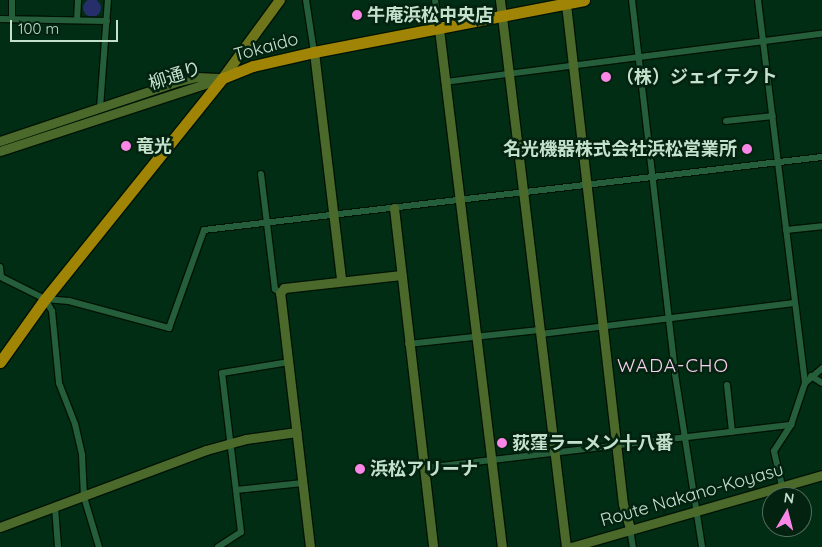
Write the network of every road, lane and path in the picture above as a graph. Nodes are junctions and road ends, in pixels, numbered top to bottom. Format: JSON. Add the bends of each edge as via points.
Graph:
{"nodes":[{"id":1,"x":12,"y":0,"type":"edge"},
{"id":2,"x":78,"y":0,"type":"edge"},
{"id":3,"x":108,"y":0,"type":"edge"},
{"id":4,"x":280,"y":0,"type":"edge"},
{"id":5,"x":306,"y":0,"type":"edge"},
{"id":6,"x":435,"y":0,"type":"edge"},
{"id":7,"x":500,"y":0,"type":"edge"},
{"id":8,"x":584,"y":0,"type":"edge"},
{"id":9,"x":632,"y":0,"type":"edge"},
{"id":10,"x":758,"y":0,"type":"edge"},
{"id":11,"x":565,"y":2,"type":"edge"},
{"id":12,"x":502,"y":15,"type":"junction"},
{"id":13,"x":0,"y":19,"type":"edge"},
{"id":14,"x":12,"y":19,"type":"junction"},
{"id":15,"x":77,"y":20,"type":"junction"},
{"id":16,"x":107,"y":21,"type":"junction"},
{"id":17,"x":439,"y":29,"type":"junction"},
{"id":18,"x":822,"y":34,"type":"edge"},
{"id":19,"x":764,"y":41,"type":"junction"},
{"id":20,"x":314,"y":52,"type":"junction"},
{"id":21,"x":638,"y":58,"type":"junction"},
{"id":22,"x":572,"y":66,"type":"junction"},
{"id":23,"x":509,"y":73,"type":"junction"},
{"id":24,"x":223,"y":78,"type":"junction"},
{"id":25,"x":445,"y":82,"type":"junction"},
{"id":26,"x":100,"y":108,"type":"junction"},
{"id":27,"x":773,"y":116,"type":"junction"},
{"id":28,"x":726,"y":121,"type":"dead end"},
{"id":29,"x":0,"y":141,"type":"edge"},
{"id":30,"x":0,"y":151,"type":"edge"},
{"id":31,"x":822,"y":157,"type":"edge"},
{"id":32,"x":778,"y":163,"type":"junction"},
{"id":33,"x":261,"y":174,"type":"dead end"},
{"id":34,"x":653,"y":177,"type":"junction"},
{"id":35,"x":587,"y":184,"type":"junction"},
{"id":36,"x":523,"y":192,"type":"junction"},
{"id":37,"x":460,"y":200,"type":"junction"},
{"id":38,"x":394,"y":208,"type":"junction"},
{"id":39,"x":335,"y":215,"type":"junction"},
{"id":40,"x":269,"y":222,"type":"junction"},
{"id":41,"x":822,"y":226,"type":"edge"},
{"id":42,"x":786,"y":230,"type":"junction"},
{"id":43,"x":0,"y":267,"type":"edge"},
{"id":44,"x":400,"y":275,"type":"junction"},
{"id":45,"x":341,"y":280,"type":"junction"},
{"id":46,"x":280,"y":293,"type":"junction"},
{"id":47,"x":45,"y":299,"type":"junction"},
{"id":48,"x":794,"y":303,"type":"junction"},
{"id":49,"x":669,"y":317,"type":"junction"},
{"id":50,"x":603,"y":326,"type":"junction"},
{"id":51,"x":540,"y":332,"type":"junction"},
{"id":52,"x":475,"y":336,"type":"junction"},
{"id":53,"x":408,"y":344,"type":"junction"},
{"id":54,"x":2,"y":354,"type":"edge"},
{"id":55,"x":289,"y":362,"type":"junction"},
{"id":56,"x":822,"y":368,"type":"edge"},
{"id":57,"x":811,"y":376,"type":"junction"},
{"id":58,"x":805,"y":383,"type":"junction"},
{"id":59,"x":822,"y":383,"type":"edge"},
{"id":60,"x":727,"y":385,"type":"dead end"},
{"id":61,"x":791,"y":425,"type":"junction"},
{"id":62,"x":297,"y":432,"type":"junction"},
{"id":63,"x":732,"y":432,"type":"junction"},
{"id":64,"x":684,"y":438,"type":"junction"},
{"id":65,"x":231,"y":443,"type":"junction"},
{"id":66,"x":617,"y":445,"type":"junction"},
{"id":67,"x":554,"y":452,"type":"junction"},
{"id":68,"x":491,"y":460,"type":"junction"},
{"id":69,"x":424,"y":468,"type":"junction"},
{"id":70,"x":822,"y":475,"type":"edge"},
{"id":71,"x":303,"y":483,"type":"junction"},
{"id":72,"x":782,"y":486,"type":"junction"},
{"id":73,"x":236,"y":490,"type":"junction"},
{"id":74,"x":84,"y":497,"type":"junction"},
{"id":75,"x":55,"y":507,"type":"junction"},
{"id":76,"x":694,"y":511,"type":"junction"},
{"id":77,"x":0,"y":527,"type":"edge"},
{"id":78,"x":630,"y":528,"type":"junction"},
{"id":79,"x":231,"y":544,"type":"edge"},
{"id":80,"x":58,"y":547,"type":"edge"},
{"id":81,"x":99,"y":547,"type":"edge"},
{"id":82,"x":218,"y":547,"type":"edge"},
{"id":83,"x":310,"y":547,"type":"edge"},
{"id":84,"x":433,"y":547,"type":"edge"},
{"id":85,"x":502,"y":547,"type":"edge"},
{"id":86,"x":566,"y":547,"type":"edge"},
{"id":87,"x":571,"y":547,"type":"edge"},
{"id":88,"x":633,"y":547,"type":"edge"},
{"id":89,"x":702,"y":547,"type":"edge"}],
"edges":[{"from":1,"to":14,"type":"street"},
{"from":2,"to":15,"type":"street"},
{"from":3,"to":16,"type":"street"},
{"from":4,"to":24,"type":"main road"},
{"from":5,"to":20,"type":"street"},
{"from":6,"to":17,"type":"street"},
{"from":7,"to":12,"type":"street"},
{"from":8,"to":11,"type":"highway","name":"Tokaido"},
{"from":9,"to":21,"type":"street"},
{"from":10,"to":19,"type":"street"},
{"from":11,"to":12,"type":"highway","name":"Tokaido"},
{"from":11,"to":22,"type":"street"},
{"from":12,"to":17,"type":"highway","name":"Tokaido"},
{"from":12,"to":23,"type":"street"},
{"from":13,"to":14,"type":"street"},
{"from":14,"to":15,"type":"street"},
{"from":15,"to":16,"type":"street"},
{"from":16,"to":26,"type":"street"},
{"from":17,"to":20,"type":"highway","name":"Tokaido"},
{"from":17,"to":25,"type":"street"},
{"from":18,"to":19,"type":"street"},
{"from":19,"to":21,"type":"street"},
{"from":19,"to":27,"type":"street"},
{"from":20,"to":24,"type":"highway","name":"Tokaido","via":[[253,66]]},
{"from":20,"to":39,"type":"street"},
{"from":21,"to":22,"type":"street"},
{"from":21,"to":34,"type":"street"},
{"from":22,"to":23,"type":"street"},
{"from":22,"to":35,"type":"street"},
{"from":23,"to":25,"type":"street"},
{"from":23,"to":36,"type":"street"},
{"from":24,"to":26,"type":"street","name":"柳通り","via":[[197,77]]},
{"from":24,"to":30,"type":"street","name":"柳通り"},
{"from":24,"to":47,"type":"highway","name":"Tokaido"},
{"from":25,"to":37,"type":"street"},
{"from":26,"to":29,"type":"street","name":"柳通り"},
{"from":27,"to":28,"type":"street"},
{"from":27,"to":32,"type":"street"},
{"from":31,"to":32,"type":"street"},
{"from":32,"to":34,"type":"street"},
{"from":32,"to":42,"type":"street"},
{"from":33,"to":40,"type":"street"},
{"from":34,"to":35,"type":"street"},
{"from":34,"to":49,"type":"street"},
{"from":35,"to":36,"type":"street"},
{"from":35,"to":50,"type":"street"},
{"from":36,"to":37,"type":"street"},
{"from":36,"to":51,"type":"street"},
{"from":37,"to":38,"type":"street"},
{"from":37,"to":52,"type":"street"},
{"from":38,"to":39,"type":"street"},
{"from":38,"to":44,"type":"street"},
{"from":39,"to":40,"type":"street"},
{"from":39,"to":45,"type":"street"},
{"from":40,"to":46,"type":"street","via":[[275,289]]},
{"from":40,"to":47,"type":"street","via":[[204,230],[169,328],[69,301]]},
{"from":41,"to":42,"type":"street"},
{"from":42,"to":48,"type":"street"},
{"from":43,"to":47,"type":"street","via":[[1,277]]},
{"from":44,"to":45,"type":"street"},
{"from":44,"to":53,"type":"street"},
{"from":45,"to":46,"type":"street","via":[[284,288]]},
{"from":46,"to":55,"type":"street"},
{"from":47,"to":54,"type":"highway","name":"Tokaido"},
{"from":47,"to":74,"type":"street","via":[[52,311],[59,384],[82,455]]},
{"from":48,"to":49,"type":"street"},
{"from":48,"to":58,"type":"street"},
{"from":49,"to":50,"type":"street"},
{"from":49,"to":64,"type":"street"},
{"from":50,"to":51,"type":"street"},
{"from":50,"to":66,"type":"street"},
{"from":51,"to":52,"type":"street"},
{"from":51,"to":67,"type":"street"},
{"from":52,"to":53,"type":"street"},
{"from":52,"to":68,"type":"street"},
{"from":53,"to":69,"type":"street"},
{"from":55,"to":62,"type":"street"},
{"from":55,"to":65,"type":"street","via":[[222,373]]},
{"from":56,"to":57,"type":"street"},
{"from":57,"to":58,"type":"street"},
{"from":57,"to":59,"type":"street"},
{"from":58,"to":61,"type":"street"},
{"from":60,"to":63,"type":"street"},
{"from":61,"to":63,"type":"street"},
{"from":61,"to":72,"type":"street","via":[[774,451]]},
{"from":62,"to":65,"type":"street"},
{"from":62,"to":71,"type":"street"},
{"from":63,"to":64,"type":"street"},
{"from":64,"to":66,"type":"street"},
{"from":64,"to":76,"type":"street"},
{"from":65,"to":73,"type":"street"},
{"from":65,"to":74,"type":"street"},
{"from":66,"to":67,"type":"street"},
{"from":66,"to":78,"type":"street","via":[[623,504]]},
{"from":67,"to":68,"type":"street"},
{"from":67,"to":86,"type":"street"},
{"from":68,"to":69,"type":"street"},
{"from":68,"to":85,"type":"street"},
{"from":69,"to":84,"type":"street"},
{"from":70,"to":72,"type":"street","name":"Route Nakano-Koyasu"},
{"from":71,"to":73,"type":"street"},
{"from":71,"to":83,"type":"street"},
{"from":72,"to":76,"type":"street","name":"Route Nakano-Koyasu"},
{"from":73,"to":79,"type":"street","via":[[241,532]]},
{"from":74,"to":75,"type":"street"},
{"from":74,"to":81,"type":"street"},
{"from":75,"to":77,"type":"street"},
{"from":75,"to":80,"type":"street"},
{"from":76,"to":78,"type":"street","name":"Route Nakano-Koyasu"},
{"from":76,"to":89,"type":"street"},
{"from":78,"to":87,"type":"street","name":"Route Nakano-Koyasu"},
{"from":78,"to":88,"type":"street"},
{"from":79,"to":82,"type":"street"}]}
